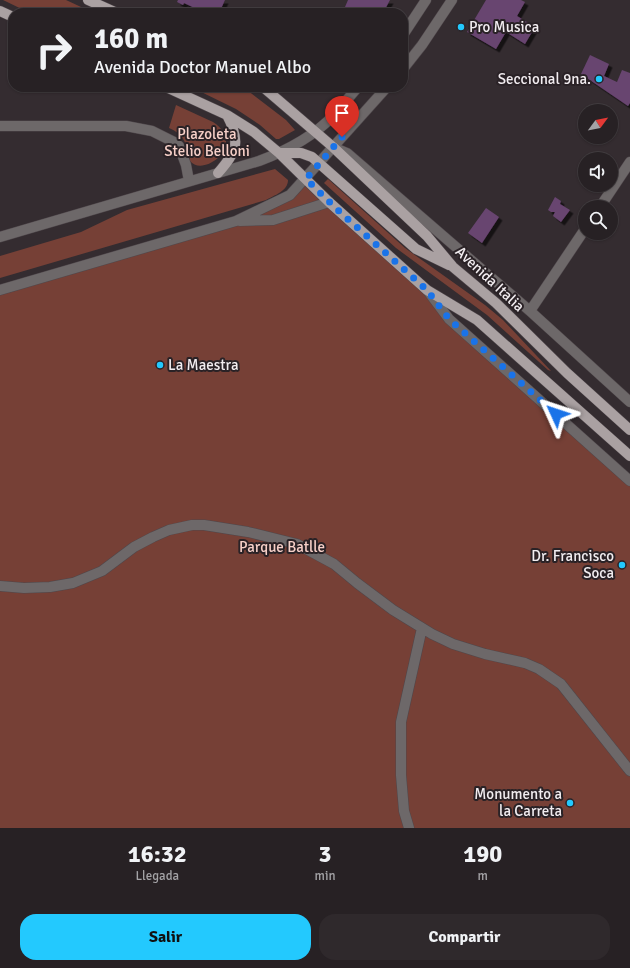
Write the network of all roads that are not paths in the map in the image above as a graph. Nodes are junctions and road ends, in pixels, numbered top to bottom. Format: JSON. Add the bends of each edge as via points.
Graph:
{"nodes":[{"id":1,"x":88,"y":0,"type":"edge"},
{"id":2,"x":426,"y":0,"type":"edge"},
{"id":3,"x":452,"y":0,"type":"edge"},
{"id":4,"x":106,"y":8,"type":"edge"},
{"id":5,"x":408,"y":27,"type":"edge"},
{"id":6,"x":408,"y":63,"type":"edge"},
{"id":7,"x":177,"y":92,"type":"edge"},
{"id":8,"x":269,"y":92,"type":"edge"},
{"id":9,"x":354,"y":92,"type":"edge"},
{"id":10,"x":382,"y":92,"type":"edge"},
{"id":11,"x":227,"y":115,"type":"junction"},
{"id":12,"x":0,"y":126,"type":"edge"},
{"id":13,"x":315,"y":131,"type":"junction"},
{"id":14,"x":332,"y":147,"type":"junction"},
{"id":15,"x":279,"y":153,"type":"junction"},
{"id":16,"x":630,"y":162,"type":"edge"},
{"id":17,"x":320,"y":163,"type":"junction"},
{"id":18,"x":218,"y":173,"type":"junction"},
{"id":19,"x":306,"y":179,"type":"junction"},
{"id":20,"x":189,"y":181,"type":"junction"},
{"id":21,"x":605,"y":200,"type":"edge"},
{"id":22,"x":329,"y":202,"type":"junction"},
{"id":23,"x":236,"y":221,"type":"junction"},
{"id":24,"x":0,"y":237,"type":"edge"},
{"id":25,"x":578,"y":239,"type":"edge"},
{"id":26,"x":453,"y":267,"type":"junction"},
{"id":27,"x":0,"y":290,"type":"edge"},
{"id":28,"x":427,"y":290,"type":"junction"},
{"id":29,"x":530,"y":311,"type":"junction"},
{"id":30,"x":630,"y":402,"type":"edge"},
{"id":31,"x":630,"y":430,"type":"edge"},
{"id":32,"x":630,"y":456,"type":"edge"},
{"id":33,"x":630,"y":480,"type":"edge"},
{"id":34,"x":0,"y":586,"type":"edge"},
{"id":35,"x":422,"y":628,"type":"junction"},
{"id":36,"x":630,"y":771,"type":"edge"},
{"id":37,"x":408,"y":828,"type":"edge"}],
"edges":[{"from":1,"to":4,"type":"main road"},
{"from":2,"to":5,"type":"street"},
{"from":3,"to":6,"type":"street"},
{"from":7,"to":11,"type":"main road"},
{"from":8,"to":13,"type":"main road","name":"Avenida Italia"},
{"from":9,"to":13,"type":"street","via":[[333,116]]},
{"from":10,"to":14,"type":"street"},
{"from":11,"to":15,"type":"main road","via":[[254,132]]},
{"from":11,"to":18,"type":"main road","via":[[234,128],[234,150]]},
{"from":12,"to":20,"type":"street","via":[[126,126],[152,131],[179,146]]},
{"from":13,"to":14,"type":"main road","name":"Avenida Italia"},
{"from":13,"to":15,"type":"street"},
{"from":14,"to":17,"type":"street"},
{"from":14,"to":26,"type":"main road","name":"Avenida Italia","via":[[427,236]]},
{"from":14,"to":29,"type":"street","name":"Avenida Italia","via":[[347,153]]},
{"from":15,"to":17,"type":"main road","via":[[301,153]]},
{"from":15,"to":18,"type":"street"},
{"from":15,"to":19,"type":"main road"},
{"from":16,"to":21,"type":"street"},
{"from":17,"to":19,"type":"street"},
{"from":17,"to":26,"type":"main road","via":[[416,249]]},
{"from":18,"to":20,"type":"street"},
{"from":19,"to":22,"type":"main road"},
{"from":19,"to":23,"type":"street","via":[[290,195]]},
{"from":20,"to":24,"type":"street"},
{"from":22,"to":23,"type":"street","via":[[273,220]]},
{"from":22,"to":28,"type":"main road"},
{"from":23,"to":27,"type":"street"},
{"from":25,"to":29,"type":"street"},
{"from":26,"to":31,"type":"main road","name":"Avenida Italia","via":[[496,303]]},
{"from":28,"to":32,"type":"main road","via":[[477,320]]},
{"from":28,"to":33,"type":"street","via":[[449,319]]},
{"from":29,"to":30,"type":"street","name":"Avenida Italia"},
{"from":34,"to":35,"type":"street","via":[[50,587],[73,583],[102,571],[134,547],[153,537],[169,530],[204,525],[297,544],[334,564],[393,610]]},
{"from":35,"to":36,"type":"street","via":[[453,644],[532,666],[561,684]]},
{"from":35,"to":37,"type":"street","via":[[401,722],[401,775]]}]}
